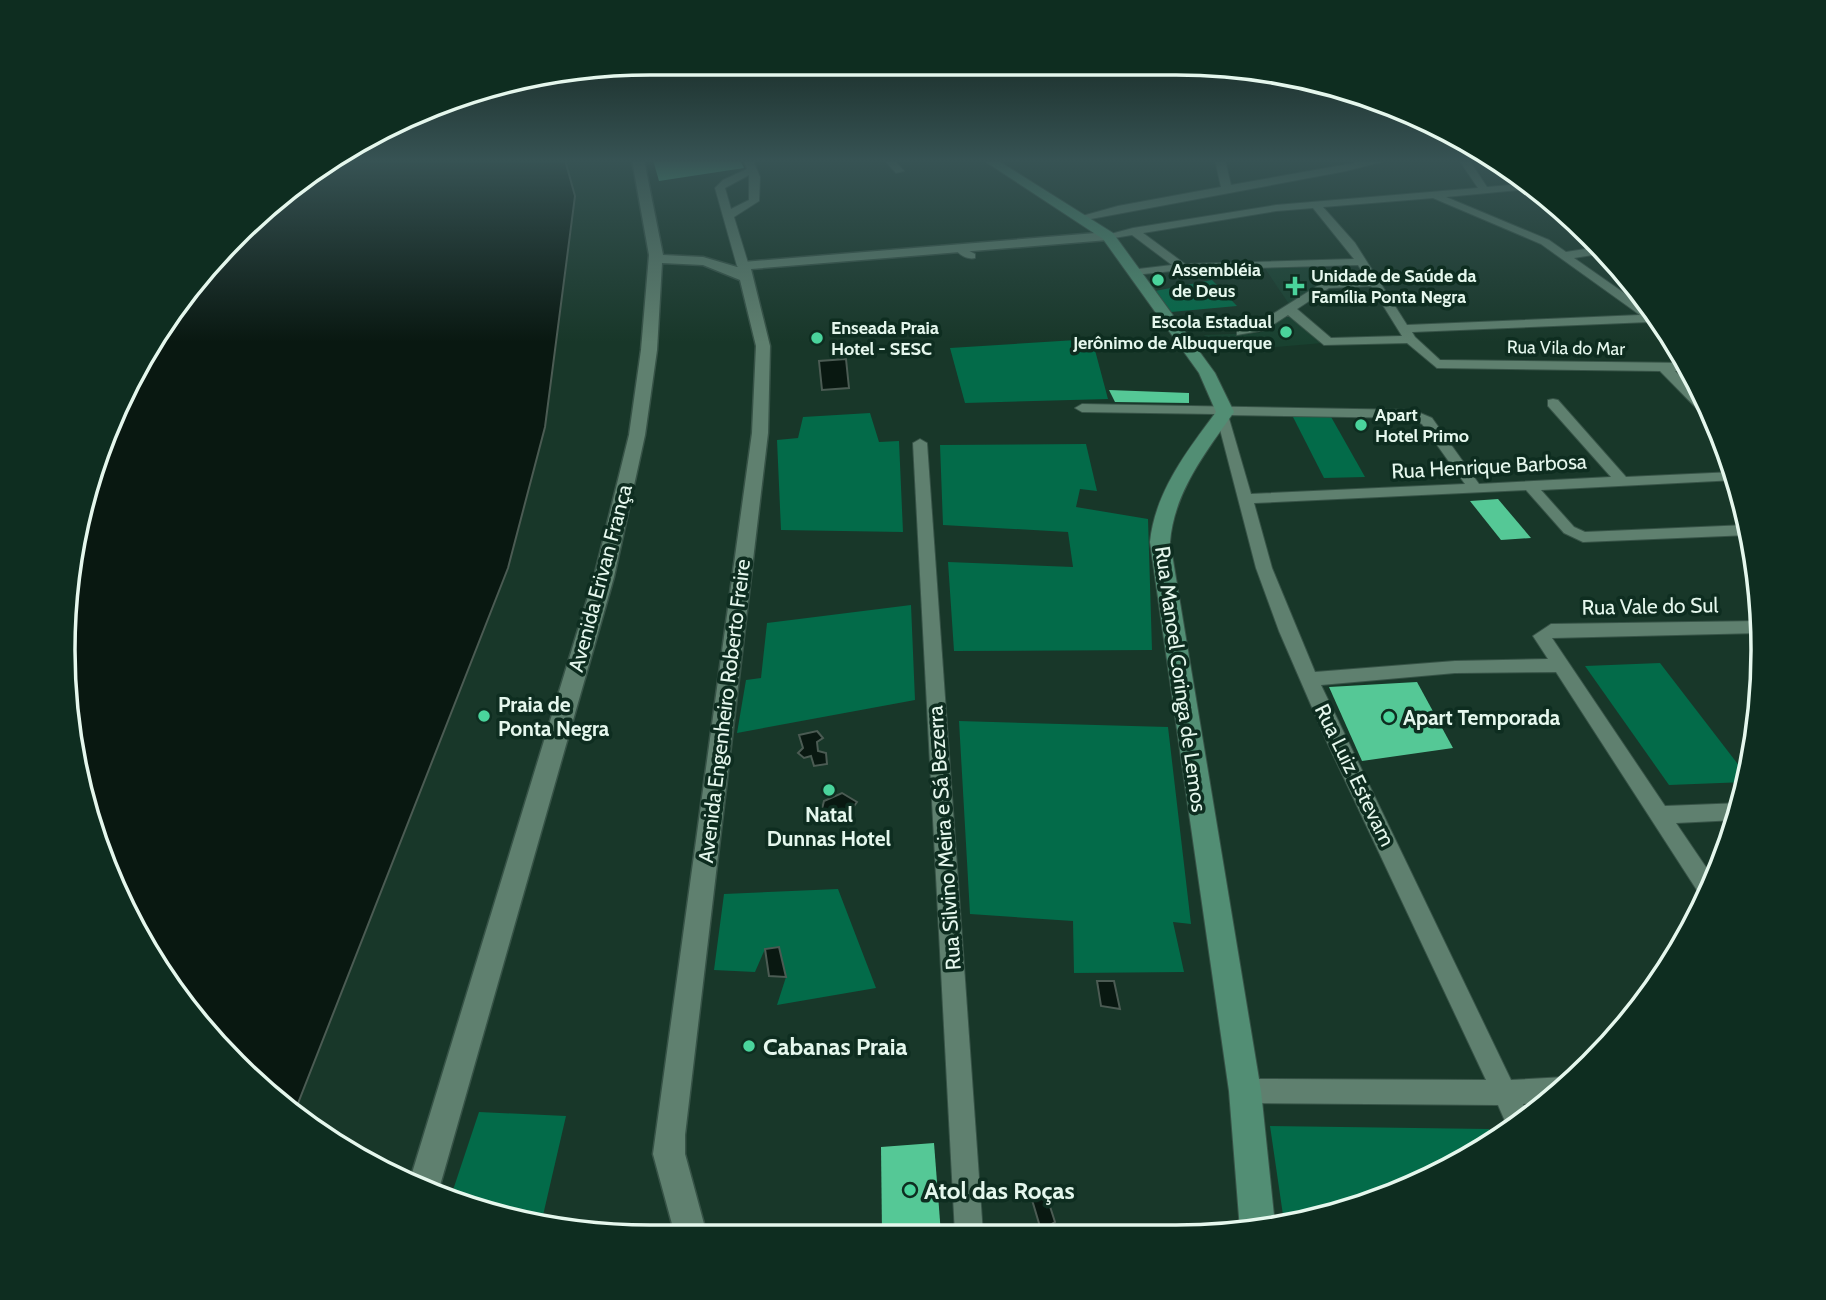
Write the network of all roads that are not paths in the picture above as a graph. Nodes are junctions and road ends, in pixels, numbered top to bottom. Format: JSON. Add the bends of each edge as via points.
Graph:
{"nodes":[{"id":1,"x":649,"y":221,"type":"edge"},
{"id":2,"x":728,"y":221,"type":"edge"},
{"id":3,"x":1084,"y":221,"type":"edge"},
{"id":4,"x":1206,"y":221,"type":"edge"},
{"id":5,"x":1331,"y":221,"type":"edge"},
{"id":6,"x":1497,"y":221,"type":"edge"},
{"id":7,"x":1133,"y":231,"type":"junction"},
{"id":8,"x":1108,"y":236,"type":"junction"},
{"id":9,"x":1590,"y":252,"type":"edge"},
{"id":10,"x":1563,"y":256,"type":"junction"},
{"id":11,"x":656,"y":260,"type":"junction"},
{"id":12,"x":1362,"y":262,"type":"junction"},
{"id":13,"x":1182,"y":267,"type":"junction"},
{"id":14,"x":744,"y":272,"type":"junction"},
{"id":15,"x":1133,"y":272,"type":"junction"},
{"id":16,"x":1374,"y":282,"type":"junction"},
{"id":17,"x":1637,"y":307,"type":"edge"},
{"id":18,"x":1289,"y":309,"type":"junction"},
{"id":19,"x":1647,"y":321,"type":"edge"},
{"id":20,"x":1241,"y":332,"type":"dead end"},
{"id":21,"x":1407,"y":334,"type":"junction"},
{"id":22,"x":1664,"y":367,"type":"junction"},
{"id":23,"x":1676,"y":367,"type":"edge"},
{"id":24,"x":1689,"y":393,"type":"edge"},
{"id":25,"x":1553,"y":403,"type":"dead end"},
{"id":26,"x":1082,"y":408,"type":"dead end"},
{"id":27,"x":1223,"y":414,"type":"junction"},
{"id":28,"x":920,"y":443,"type":"dead end"},
{"id":29,"x":1724,"y":477,"type":"edge"},
{"id":30,"x":1622,"y":481,"type":"junction"},
{"id":31,"x":1529,"y":485,"type":"junction"},
{"id":32,"x":1474,"y":487,"type":"junction"},
{"id":33,"x":1245,"y":499,"type":"junction"},
{"id":34,"x":1738,"y":530,"type":"edge"},
{"id":35,"x":1750,"y":627,"type":"edge"},
{"id":36,"x":1560,"y":665,"type":"junction"},
{"id":37,"x":1309,"y":679,"type":"junction"},
{"id":38,"x":1727,"y":812,"type":"edge"},
{"id":39,"x":1659,"y":816,"type":"junction"},
{"id":40,"x":1702,"y":880,"type":"edge"},
{"id":41,"x":1545,"y":1090,"type":"edge"},
{"id":42,"x":1245,"y":1091,"type":"junction"},
{"id":43,"x":1504,"y":1093,"type":"junction"},
{"id":44,"x":1515,"y":1114,"type":"edge"},
{"id":45,"x":426,"y":1179,"type":"edge"},
{"id":46,"x":1257,"y":1219,"type":"edge"},
{"id":47,"x":687,"y":1225,"type":"edge"},
{"id":48,"x":968,"y":1225,"type":"edge"}],
"edges":[{"from":1,"to":11,"type":"street","name":"Avenida Erivan França"},
{"from":2,"to":14,"type":"street","name":"Avenida Engenheiro Roberto Freire"},
{"from":3,"to":8,"type":"main road"},
{"from":4,"to":7,"type":"street"},
{"from":5,"to":12,"type":"street"},
{"from":6,"to":10,"type":"street"},
{"from":7,"to":8,"type":"street"},
{"from":7,"to":13,"type":"street"},
{"from":8,"to":14,"type":"street"},
{"from":8,"to":15,"type":"main road"},
{"from":9,"to":10,"type":"street"},
{"from":10,"to":17,"type":"street"},
{"from":11,"to":14,"type":"street","via":[[678,259]]},
{"from":11,"to":45,"type":"street","name":"Avenida Erivan França","via":[[637,435],[604,577]]},
{"from":12,"to":13,"type":"street"},
{"from":12,"to":16,"type":"street"},
{"from":13,"to":15,"type":"street"},
{"from":14,"to":47,"type":"street","name":"Avenida Engenheiro Roberto Freire","via":[[763,346],[760,433],[670,1135],[669,1154]]},
{"from":15,"to":27,"type":"main road","via":[[1207,373]]},
{"from":16,"to":18,"type":"street","via":[[1326,285]]},
{"from":16,"to":21,"type":"street"},
{"from":18,"to":20,"type":"street","via":[[1261,327]]},
{"from":18,"to":21,"type":"street","via":[[1320,338],[1333,343]]},
{"from":19,"to":21,"type":"street","via":[[1467,324]]},
{"from":21,"to":22,"type":"street","name":"Rua Vila do Mar","via":[[1442,366],[1562,363]]},
{"from":22,"to":23,"type":"street","name":"Rua Vila do Mar"},
{"from":22,"to":24,"type":"street"},
{"from":25,"to":30,"type":"street"},
{"from":26,"to":27,"type":"street"},
{"from":27,"to":32,"type":"street","via":[[1418,416],[1427,421]]},
{"from":27,"to":33,"type":"street","name":"Rua Luiz Estevam"},
{"from":27,"to":42,"type":"main road","name":"Rua Manoel Coringa de Lemos","via":[[1168,502],[1159,529]]},
{"from":28,"to":48,"type":"street","name":"Rua Silvino Meira e Sá Bezerra"},
{"from":29,"to":30,"type":"street","name":"Rua Henrique Barbosa"},
{"from":30,"to":31,"type":"street","name":"Rua Henrique Barbosa"},
{"from":31,"to":32,"type":"street","name":"Rua Henrique Barbosa"},
{"from":31,"to":34,"type":"street","via":[[1572,533],[1590,538]]},
{"from":32,"to":33,"type":"street","name":"Rua Henrique Barbosa"},
{"from":33,"to":37,"type":"street","name":"Rua Luiz Estevam","via":[[1264,568]]},
{"from":35,"to":36,"type":"street","name":"Rua Vale do Sul","via":[[1551,630],[1542,636]]},
{"from":36,"to":37,"type":"street","via":[[1455,667]]},
{"from":36,"to":39,"type":"street"},
{"from":37,"to":43,"type":"street","name":"Rua Luiz Estevam"},
{"from":38,"to":39,"type":"street"},
{"from":39,"to":40,"type":"street"},
{"from":41,"to":43,"type":"street"},
{"from":42,"to":43,"type":"street"},
{"from":42,"to":46,"type":"main road","name":"Rua Manoel Coringa de Lemos"},
{"from":43,"to":44,"type":"street","name":"Rua Luiz Estevam"}]}
